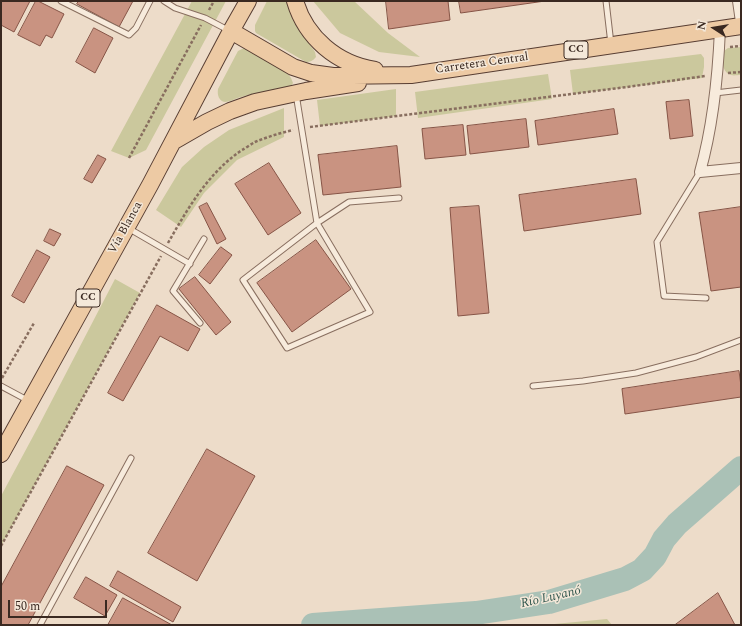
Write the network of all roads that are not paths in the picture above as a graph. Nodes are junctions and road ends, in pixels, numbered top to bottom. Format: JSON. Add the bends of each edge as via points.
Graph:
{"nodes":[{"id":1,"x":61,"y":1,"type":"edge"},
{"id":2,"x":150,"y":1,"type":"edge"},
{"id":3,"x":164,"y":1,"type":"edge"},
{"id":4,"x":248,"y":1,"type":"edge"},
{"id":5,"x":295,"y":1,"type":"edge"},
{"id":6,"x":606,"y":1,"type":"edge"},
{"id":7,"x":738,"y":1,"type":"edge"},
{"id":8,"x":741,"y":22,"type":"edge"},
{"id":9,"x":741,"y":26,"type":"edge"},
{"id":10,"x":720,"y":29,"type":"junction"},
{"id":11,"x":231,"y":31,"type":"junction"},
{"id":12,"x":611,"y":45,"type":"junction"},
{"id":13,"x":411,"y":75,"type":"junction"},
{"id":14,"x":741,"y":90,"type":"edge"},
{"id":15,"x":296,"y":93,"type":"junction"},
{"id":16,"x":715,"y":93,"type":"junction"},
{"id":17,"x":174,"y":141,"type":"junction"},
{"id":18,"x":741,"y":168,"type":"edge"},
{"id":19,"x":700,"y":172,"type":"junction"},
{"id":20,"x":399,"y":198,"type":"dead end"},
{"id":21,"x":317,"y":223,"type":"junction"},
{"id":22,"x":127,"y":228,"type":"junction"},
{"id":23,"x":204,"y":239,"type":"dead end"},
{"id":24,"x":190,"y":264,"type":"junction"},
{"id":25,"x":706,"y":298,"type":"dead end"},
{"id":26,"x":200,"y":323,"type":"dead end"},
{"id":27,"x":741,"y":340,"type":"edge"},
{"id":28,"x":1,"y":386,"type":"edge"},
{"id":29,"x":533,"y":386,"type":"dead end"},
{"id":30,"x":30,"y":402,"type":"junction"},
{"id":31,"x":1,"y":454,"type":"edge"},
{"id":32,"x":132,"y":458,"type":"dead end"},
{"id":33,"x":40,"y":625,"type":"edge"}],
"edges":[{"from":1,"to":2,"type":"lane","via":[[129,35],[136,28]]},
{"from":3,"to":11,"type":"lane"},
{"from":4,"to":11,"type":"main road","name":"Vía Blanca"},
{"from":5,"to":13,"type":"main road","via":[[312,34],[326,49],[366,68]]},
{"from":6,"to":12,"type":"lane"},
{"from":7,"to":8,"type":"street"},
{"from":9,"to":10,"type":"main road","name":"Carretera Central","number":"CC"},
{"from":10,"to":12,"type":"main road","name":"Carretera Central","number":"CC"},
{"from":10,"to":16,"type":"street"},
{"from":11,"to":13,"type":"main road","name":"Carretera Central","number":"CC","via":[[294,67],[312,73],[333,76]]},
{"from":11,"to":17,"type":"main road","name":"Vía Blanca","number":"CC"},
{"from":12,"to":13,"type":"main road","name":"Carretera Central","number":"CC"},
{"from":13,"to":15,"type":"main road","number":"CC"},
{"from":14,"to":16,"type":"lane"},
{"from":15,"to":17,"type":"main road","number":"CC","via":[[255,102],[230,111]]},
{"from":15,"to":21,"type":"lane"},
{"from":16,"to":19,"type":"street"},
{"from":17,"to":22,"type":"main road","name":"Vía Blanca","number":"CC"},
{"from":18,"to":19,"type":"street"},
{"from":19,"to":25,"type":"lane","via":[[657,242],[664,296]]},
{"from":20,"to":21,"type":"lane","via":[[350,202]]},
{"from":21,"to":21,"type":"lane","via":[[243,280],[287,348],[370,312]]},
{"from":22,"to":24,"type":"lane"},
{"from":22,"to":30,"type":"main road","name":"Vía Blanca","number":"CC"},
{"from":23,"to":24,"type":"lane"},
{"from":24,"to":26,"type":"lane","via":[[173,291]]},
{"from":27,"to":29,"type":"lane","via":[[696,357],[636,373]]},
{"from":28,"to":30,"type":"lane"},
{"from":30,"to":31,"type":"main road","name":"Vía Blanca","number":"CC"},
{"from":32,"to":33,"type":"lane"}]}
